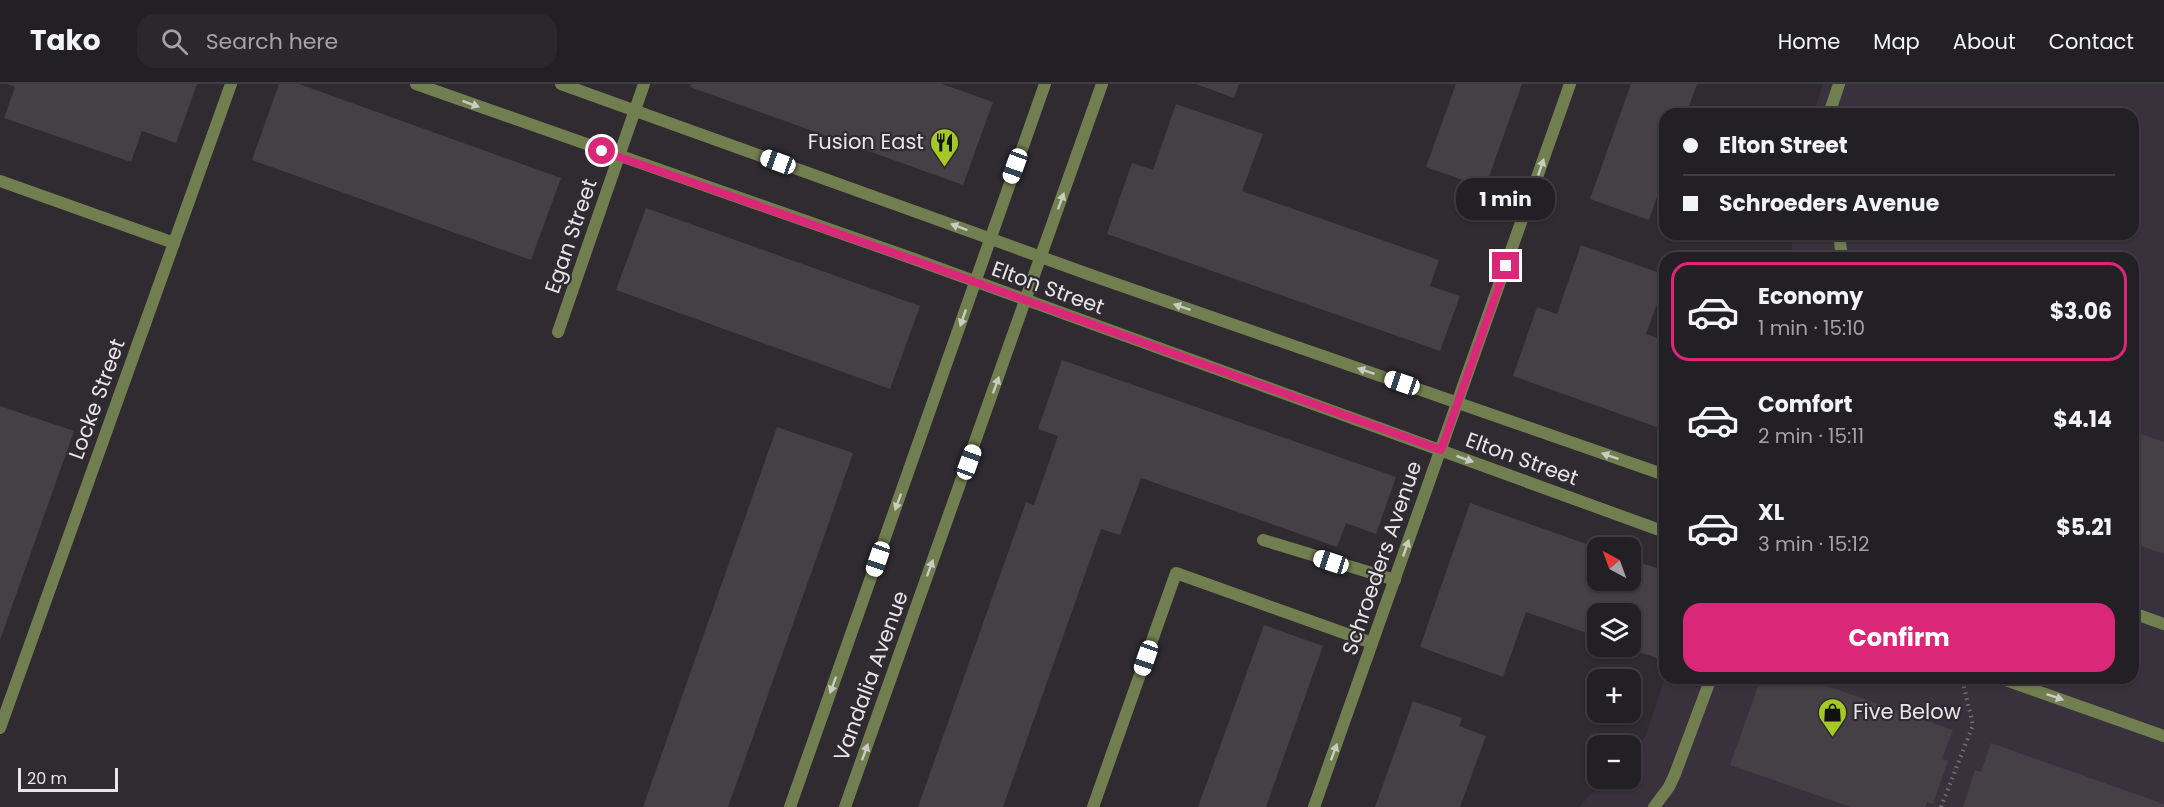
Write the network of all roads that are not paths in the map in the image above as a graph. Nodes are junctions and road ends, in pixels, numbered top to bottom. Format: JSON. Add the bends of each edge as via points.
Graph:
{"nodes":[{"id":1,"x":231,"y":84,"type":"edge"},
{"id":2,"x":416,"y":84,"type":"edge"},
{"id":3,"x":561,"y":84,"type":"edge"},
{"id":4,"x":644,"y":84,"type":"edge"},
{"id":5,"x":1044,"y":84,"type":"edge"},
{"id":6,"x":1102,"y":84,"type":"edge"},
{"id":7,"x":1570,"y":84,"type":"edge"},
{"id":8,"x":1839,"y":84,"type":"edge"},
{"id":9,"x":1831,"y":108,"type":"edge"},
{"id":10,"x":635,"y":110,"type":"junction"},
{"id":11,"x":619,"y":157,"type":"junction"},
{"id":12,"x":0,"y":181,"type":"edge"},
{"id":13,"x":990,"y":238,"type":"junction"},
{"id":14,"x":174,"y":243,"type":"junction"},
{"id":15,"x":1041,"y":257,"type":"junction"},
{"id":16,"x":974,"y":282,"type":"junction"},
{"id":17,"x":1026,"y":301,"type":"junction"},
{"id":18,"x":558,"y":332,"type":"dead end"},
{"id":19,"x":1457,"y":402,"type":"junction"},
{"id":20,"x":1441,"y":450,"type":"junction"},
{"id":21,"x":1659,"y":473,"type":"edge"},
{"id":22,"x":1659,"y":530,"type":"edge"},
{"id":23,"x":1263,"y":540,"type":"dead end"},
{"id":24,"x":1395,"y":580,"type":"junction"},
{"id":25,"x":2139,"y":615,"type":"edge"},
{"id":26,"x":2164,"y":624,"type":"edge"},
{"id":27,"x":1372,"y":643,"type":"junction"},
{"id":28,"x":1709,"y":684,"type":"edge"},
{"id":29,"x":2017,"y":684,"type":"edge"},
{"id":30,"x":0,"y":728,"type":"edge"},
{"id":31,"x":2164,"y":736,"type":"edge"},
{"id":32,"x":790,"y":807,"type":"edge"},
{"id":33,"x":845,"y":807,"type":"edge"},
{"id":34,"x":1093,"y":807,"type":"edge"},
{"id":35,"x":1314,"y":807,"type":"edge"},
{"id":36,"x":1654,"y":807,"type":"edge"}],
"edges":[{"from":1,"to":14,"type":"street","name":"Locke Street"},
{"from":2,"to":11,"type":"street","name":"Elton Street","one_way":true},
{"from":3,"to":10,"type":"street","name":"Elton Street"},
{"from":4,"to":10,"type":"street","name":"Egan Street"},
{"from":5,"to":13,"type":"street","name":"Vandalia Avenue"},
{"from":15,"to":6,"type":"street","name":"Vandalia Avenue","one_way":true},
{"from":19,"to":7,"type":"street","name":"Schroeders Avenue","one_way":true},
{"from":8,"to":9,"type":"street"},
{"from":10,"to":11,"type":"street","name":"Egan Street"},
{"from":13,"to":10,"type":"street","name":"Elton Street","one_way":true},
{"from":11,"to":16,"type":"street","name":"Elton Street"},
{"from":11,"to":18,"type":"street","name":"Egan Street"},
{"from":12,"to":14,"type":"street"},
{"from":13,"to":15,"type":"street","name":"Elton Street"},
{"from":13,"to":16,"type":"street","name":"Vandalia Avenue"},
{"from":14,"to":30,"type":"street","name":"Locke Street"},
{"from":15,"to":17,"type":"street","name":"Vandalia Avenue"},
{"from":19,"to":15,"type":"street","name":"Elton Street","one_way":true},
{"from":16,"to":17,"type":"street","name":"Elton Street"},
{"from":16,"to":32,"type":"street","name":"Vandalia Avenue","one_way":true},
{"from":17,"to":20,"type":"street","name":"Elton Street"},
{"from":33,"to":17,"type":"street","name":"Vandalia Avenue","one_way":true},
{"from":19,"to":20,"type":"street","name":"Schroeders Avenue"},
{"from":21,"to":19,"type":"street","name":"Elton Street","one_way":true},
{"from":20,"to":22,"type":"street","name":"Elton Street","one_way":true},
{"from":24,"to":20,"type":"street","name":"Schroeders Avenue","one_way":true},
{"from":23,"to":24,"type":"street"},
{"from":24,"to":27,"type":"street","name":"Schroeders Avenue"},
{"from":25,"to":26,"type":"street"},
{"from":27,"to":34,"type":"street","via":[[1176,573]]},
{"from":35,"to":27,"type":"street","name":"Schroeders Avenue","one_way":true},
{"from":28,"to":36,"type":"street","via":[[1675,774]]},
{"from":29,"to":31,"type":"street","one_way":true}]}
